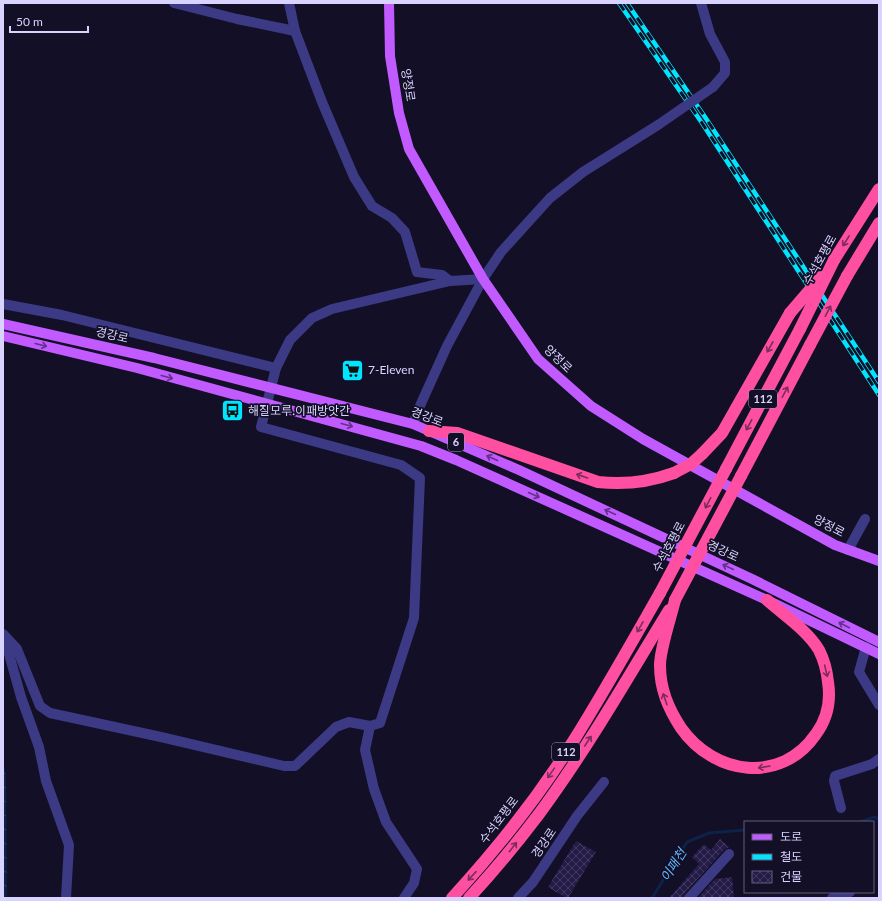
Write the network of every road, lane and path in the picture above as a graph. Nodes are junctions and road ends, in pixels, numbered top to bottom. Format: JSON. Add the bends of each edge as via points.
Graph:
{"nodes":[{"id":1,"x":174,"y":3,"type":"edge"},
{"id":2,"x":289,"y":3,"type":"edge"},
{"id":3,"x":389,"y":3,"type":"edge"},
{"id":4,"x":701,"y":3,"type":"edge"},
{"id":5,"x":295,"y":31,"type":"junction"},
{"id":6,"x":879,"y":189,"type":"edge"},
{"id":7,"x":879,"y":223,"type":"edge"},
{"id":8,"x":834,"y":260,"type":"junction"},
{"id":9,"x":483,"y":279,"type":"junction"},
{"id":10,"x":450,"y":281,"type":"junction"},
{"id":11,"x":3,"y":304,"type":"edge"},
{"id":12,"x":3,"y":324,"type":"edge"},
{"id":13,"x":3,"y":336,"type":"edge"},
{"id":14,"x":276,"y":368,"type":"junction"},
{"id":15,"x":270,"y":387,"type":"junction"},
{"id":16,"x":266,"y":403,"type":"junction"},
{"id":17,"x":413,"y":424,"type":"junction"},
{"id":18,"x":429,"y":430,"type":"junction"},
{"id":19,"x":865,"y":519,"type":"dead end"},
{"id":20,"x":848,"y":550,"type":"junction"},
{"id":21,"x":879,"y":561,"type":"edge"},
{"id":22,"x":675,"y":600,"type":"junction"},
{"id":23,"x":767,"y":600,"type":"junction"},
{"id":24,"x":3,"y":634,"type":"edge"},
{"id":25,"x":879,"y":642,"type":"edge"},
{"id":26,"x":866,"y":648,"type":"junction"},
{"id":27,"x":879,"y":654,"type":"edge"},
{"id":28,"x":879,"y":706,"type":"edge"},
{"id":29,"x":370,"y":726,"type":"junction"},
{"id":30,"x":879,"y":759,"type":"edge"},
{"id":31,"x":604,"y":782,"type":"dead end"},
{"id":32,"x":841,"y":808,"type":"dead end"},
{"id":33,"x":729,"y":854,"type":"dead end"},
{"id":34,"x":847,"y":893,"type":"edge"},
{"id":35,"x":66,"y":898,"type":"edge"},
{"id":36,"x":404,"y":898,"type":"edge"},
{"id":37,"x":452,"y":898,"type":"edge"},
{"id":38,"x":470,"y":898,"type":"edge"},
{"id":39,"x":518,"y":898,"type":"edge"},
{"id":40,"x":689,"y":898,"type":"edge"},
{"id":41,"x":832,"y":898,"type":"edge"}],
"edges":[{"from":1,"to":5,"type":"street"},
{"from":2,"to":5,"type":"street"},
{"from":3,"to":9,"type":"main road","name":"양정로","via":[[390,56],[399,113],[409,150]]},
{"from":4,"to":9,"type":"street","bridge":true,"via":[[710,34],[726,62],[725,72],[713,87],[584,172],[550,198],[501,252]]},
{"from":5,"to":10,"type":"street","via":[[354,177],[372,206],[392,218],[405,232],[417,272],[442,275]]},
{"from":6,"to":8,"type":"highway","name":"수석호평로","number":"112","one_way":true},
{"from":22,"to":7,"type":"highway","number":"112","one_way":true,"bridge":true,"via":[[810,345]]},
{"from":8,"to":18,"type":"highway","one_way":true,"bridge":true,"via":[[790,313],[722,433],[691,464],[674,473],[638,482],[598,482],[457,433]]},
{"from":8,"to":37,"type":"highway","name":"수석호평로","number":"112","one_way":true,"bridge":true,"via":[[660,593],[574,740],[480,868]]},
{"from":9,"to":10,"type":"street"},
{"from":9,"to":17,"type":"street","via":[[447,346]]},
{"from":9,"to":20,"type":"main road","name":"양정로","via":[[538,359],[591,406],[643,439]]},
{"from":10,"to":14,"type":"street","via":[[332,309],[312,318],[290,340]]},
{"from":11,"to":14,"type":"street","via":[[70,316]]},
{"from":12,"to":15,"type":"main road","name":"경강로","number":"6"},
{"from":13,"to":16,"type":"main road","number":"6","one_way":true,"via":[[137,368]]},
{"from":14,"to":15,"type":"street"},
{"from":15,"to":16,"type":"street"},
{"from":15,"to":17,"type":"main road","name":"경강로","number":"6"},
{"from":16,"to":23,"type":"main road","number":"6","one_way":true,"via":[[414,444],[456,460]]},
{"from":16,"to":29,"type":"street","via":[[261,427],[401,465],[420,478],[414,618],[380,722]]},
{"from":17,"to":18,"type":"main road","name":"경강로","number":"6"},
{"from":25,"to":18,"type":"main road","name":"경강로","number":"6","one_way":true,"via":[[745,575]]},
{"from":19,"to":20,"type":"street"},
{"from":20,"to":21,"type":"main road","name":"양정로"},
{"from":23,"to":22,"type":"highway","one_way":true,"via":[[819,650],[825,664],[829,689],[826,715],[812,740],[799,754],[764,768],[727,764],[711,756],[688,737],[667,705],[660,664]]},
{"from":38,"to":22,"type":"highway","number":"112","one_way":true,"via":[[543,807],[588,742]]},
{"from":23,"to":26,"type":"main road","number":"6"},
{"from":24,"to":29,"type":"street","via":[[17,649],[40,706],[50,713],[161,736],[284,766],[295,766],[336,727],[349,722]]},
{"from":24,"to":35,"type":"street","via":[[39,748],[46,781],[69,845]]},
{"from":26,"to":27,"type":"main road","number":"6"},
{"from":26,"to":28,"type":"street","via":[[859,672]]},
{"from":29,"to":36,"type":"street","via":[[365,750],[374,789],[386,822],[417,869],[414,883]]},
{"from":30,"to":32,"type":"street","via":[[872,764],[835,776]]},
{"from":31,"to":39,"type":"street","name":"경강로","via":[[577,816],[533,882]]},
{"from":33,"to":40,"type":"street"},
{"from":34,"to":41,"type":"street"}]}
